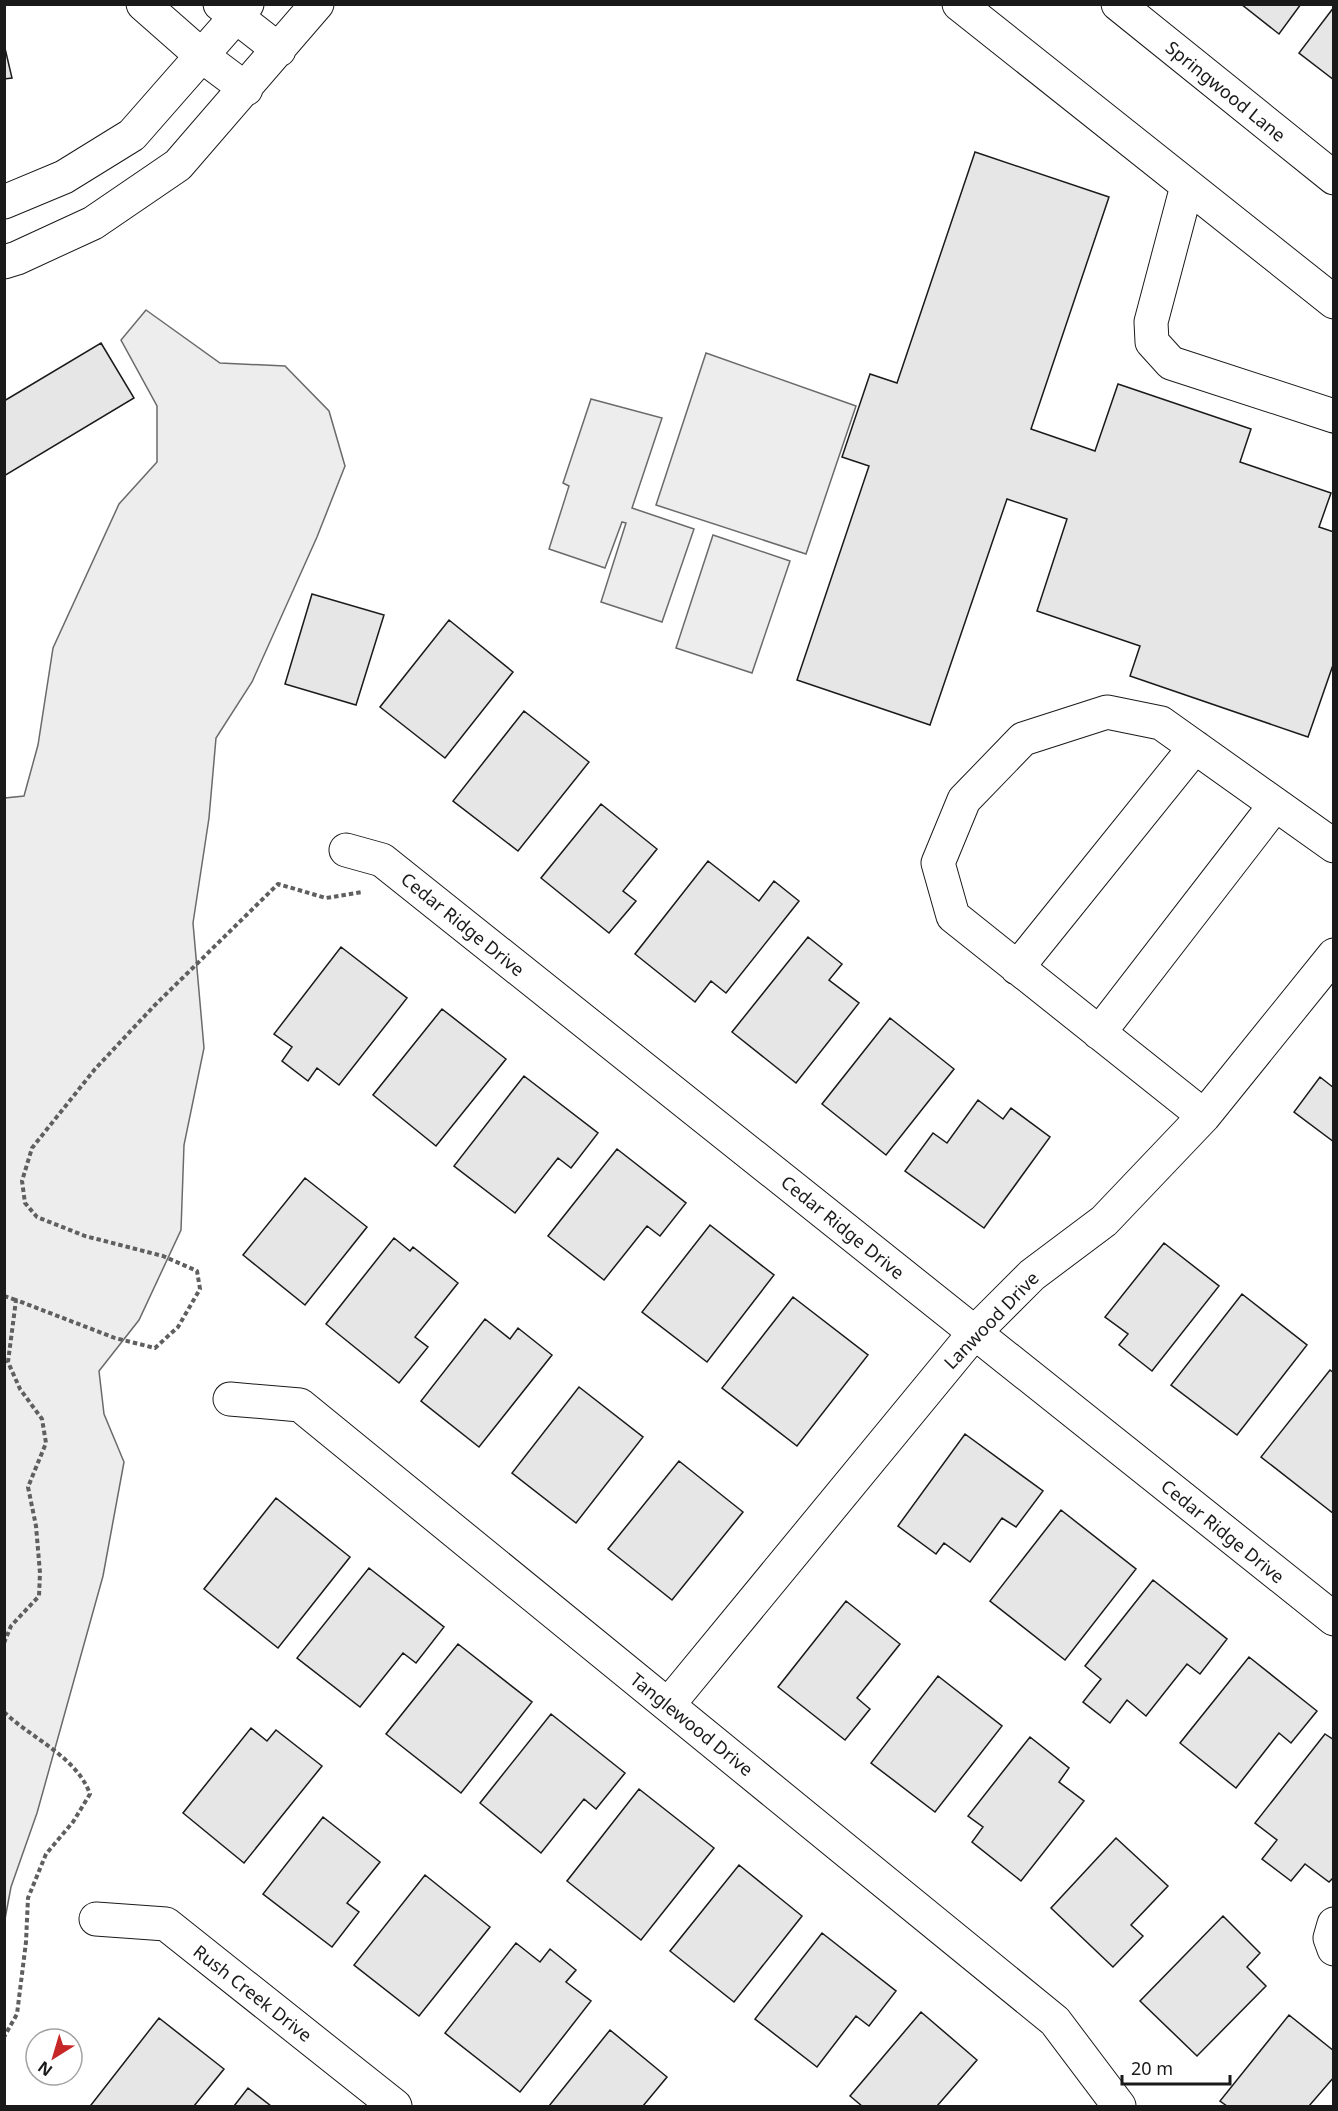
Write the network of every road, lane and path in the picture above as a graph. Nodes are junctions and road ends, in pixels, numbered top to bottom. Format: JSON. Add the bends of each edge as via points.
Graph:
{"nodes":[{"id":1,"x":143,"y":4,"type":"edge"},
{"id":2,"x":318,"y":4,"type":"edge"},
{"id":3,"x":959,"y":4,"type":"edge"},
{"id":4,"x":1118,"y":4,"type":"edge"},
{"id":5,"x":234,"y":9,"type":"edge"},
{"id":6,"x":279,"y":50,"type":"junction"},
{"id":7,"x":202,"y":56,"type":"junction"},
{"id":8,"x":246,"y":89,"type":"junction"},
{"id":9,"x":1334,"y":178,"type":"edge"},
{"id":10,"x":1187,"y":186,"type":"junction"},
{"id":11,"x":4,"y":202,"type":"edge"},
{"id":12,"x":4,"y":261,"type":"edge"},
{"id":13,"x":1334,"y":302,"type":"edge"},
{"id":14,"x":1334,"y":416,"type":"edge"},
{"id":15,"x":1195,"y":747,"type":"junction"},
{"id":16,"x":1275,"y":805,"type":"junction"},
{"id":17,"x":1334,"y":846,"type":"edge"},
{"id":18,"x":346,"y":850,"type":"dead end"},
{"id":19,"x":368,"y":891,"type":"dead end"},
{"id":20,"x":1331,"y":962,"type":"edge"},
{"id":21,"x":1017,"y":968,"type":"junction"},
{"id":22,"x":1099,"y":1033,"type":"junction"},
{"id":23,"x":1204,"y":1116,"type":"junction"},
{"id":24,"x":4,"y":1296,"type":"edge"},
{"id":25,"x":16,"y":1300,"type":"junction"},
{"id":26,"x":975,"y":1332,"type":"junction"},
{"id":27,"x":230,"y":1399,"type":"dead end"},
{"id":28,"x":1334,"y":1619,"type":"edge"},
{"id":29,"x":4,"y":1643,"type":"edge"},
{"id":30,"x":668,"y":1705,"type":"junction"},
{"id":31,"x":4,"y":1712,"type":"edge"},
{"id":32,"x":96,"y":1919,"type":"dead end"},
{"id":33,"x":1334,"y":1924,"type":"edge"},
{"id":34,"x":1334,"y":1949,"type":"edge"},
{"id":35,"x":4,"y":2037,"type":"edge"},
{"id":36,"x":395,"y":2106,"type":"edge"},
{"id":37,"x":1119,"y":2106,"type":"edge"}],
"edges":[{"from":1,"to":7,"type":"street"},
{"from":2,"to":6,"type":"street"},
{"from":3,"to":10,"type":"street"},
{"from":4,"to":9,"type":"street","name":"Springwood Lane"},
{"from":5,"to":6,"type":"street"},
{"from":5,"to":7,"type":"street"},
{"from":6,"to":8,"type":"street"},
{"from":7,"to":8,"type":"street"},
{"from":7,"to":11,"type":"street","via":[[132,135],[64,177]]},
{"from":8,"to":12,"type":"street","via":[[178,165],[93,223]]},
{"from":10,"to":13,"type":"street"},
{"from":10,"to":14,"type":"street","via":[[1151,322],[1152,342],[1171,363]]},
{"from":15,"to":16,"type":"street"},
{"from":15,"to":21,"type":"street"},
{"from":15,"to":21,"type":"street","via":[[1161,723],[1107,712],[1023,739],[964,800],[938,863],[953,916]]},
{"from":16,"to":17,"type":"street"},
{"from":16,"to":22,"type":"street"},
{"from":18,"to":26,"type":"street","name":"Cedar Ridge Drive","via":[[382,860]]},
{"from":19,"to":25,"type":"path","via":[[326,898],[278,884],[102,1061],[32,1148],[22,1181],[25,1203],[37,1217],[85,1236],[163,1256],[198,1270],[200,1289],[178,1327],[155,1348],[115,1338]]},
{"from":20,"to":23,"type":"street","name":"Lanwood Drive"},
{"from":21,"to":22,"type":"street"},
{"from":22,"to":23,"type":"street"},
{"from":23,"to":26,"type":"street","name":"Lanwood Drive","via":[[1104,1221],[1032,1275]]},
{"from":24,"to":25,"type":"path"},
{"from":25,"to":29,"type":"path","via":[[8,1362],[20,1389],[42,1419],[46,1443],[28,1487],[36,1526],[39,1596],[10,1626]]},
{"from":26,"to":28,"type":"street","name":"Cedar Ridge Drive"},
{"from":26,"to":30,"type":"street","name":"Lanwood Drive"},
{"from":27,"to":30,"type":"street","name":"Tanglewood Drive","via":[[300,1405]]},
{"from":30,"to":37,"type":"street","name":"Tanglewood Drive","via":[[1055,2021]]},
{"from":31,"to":35,"type":"path","via":[[71,1765],[90,1794],[46,1854],[28,1898],[17,2014]]},
{"from":32,"to":36,"type":"street","name":"Rush Creek Drive","via":[[166,1924]]},
{"from":33,"to":34,"type":"street","via":[[1330,1938]]}]}
